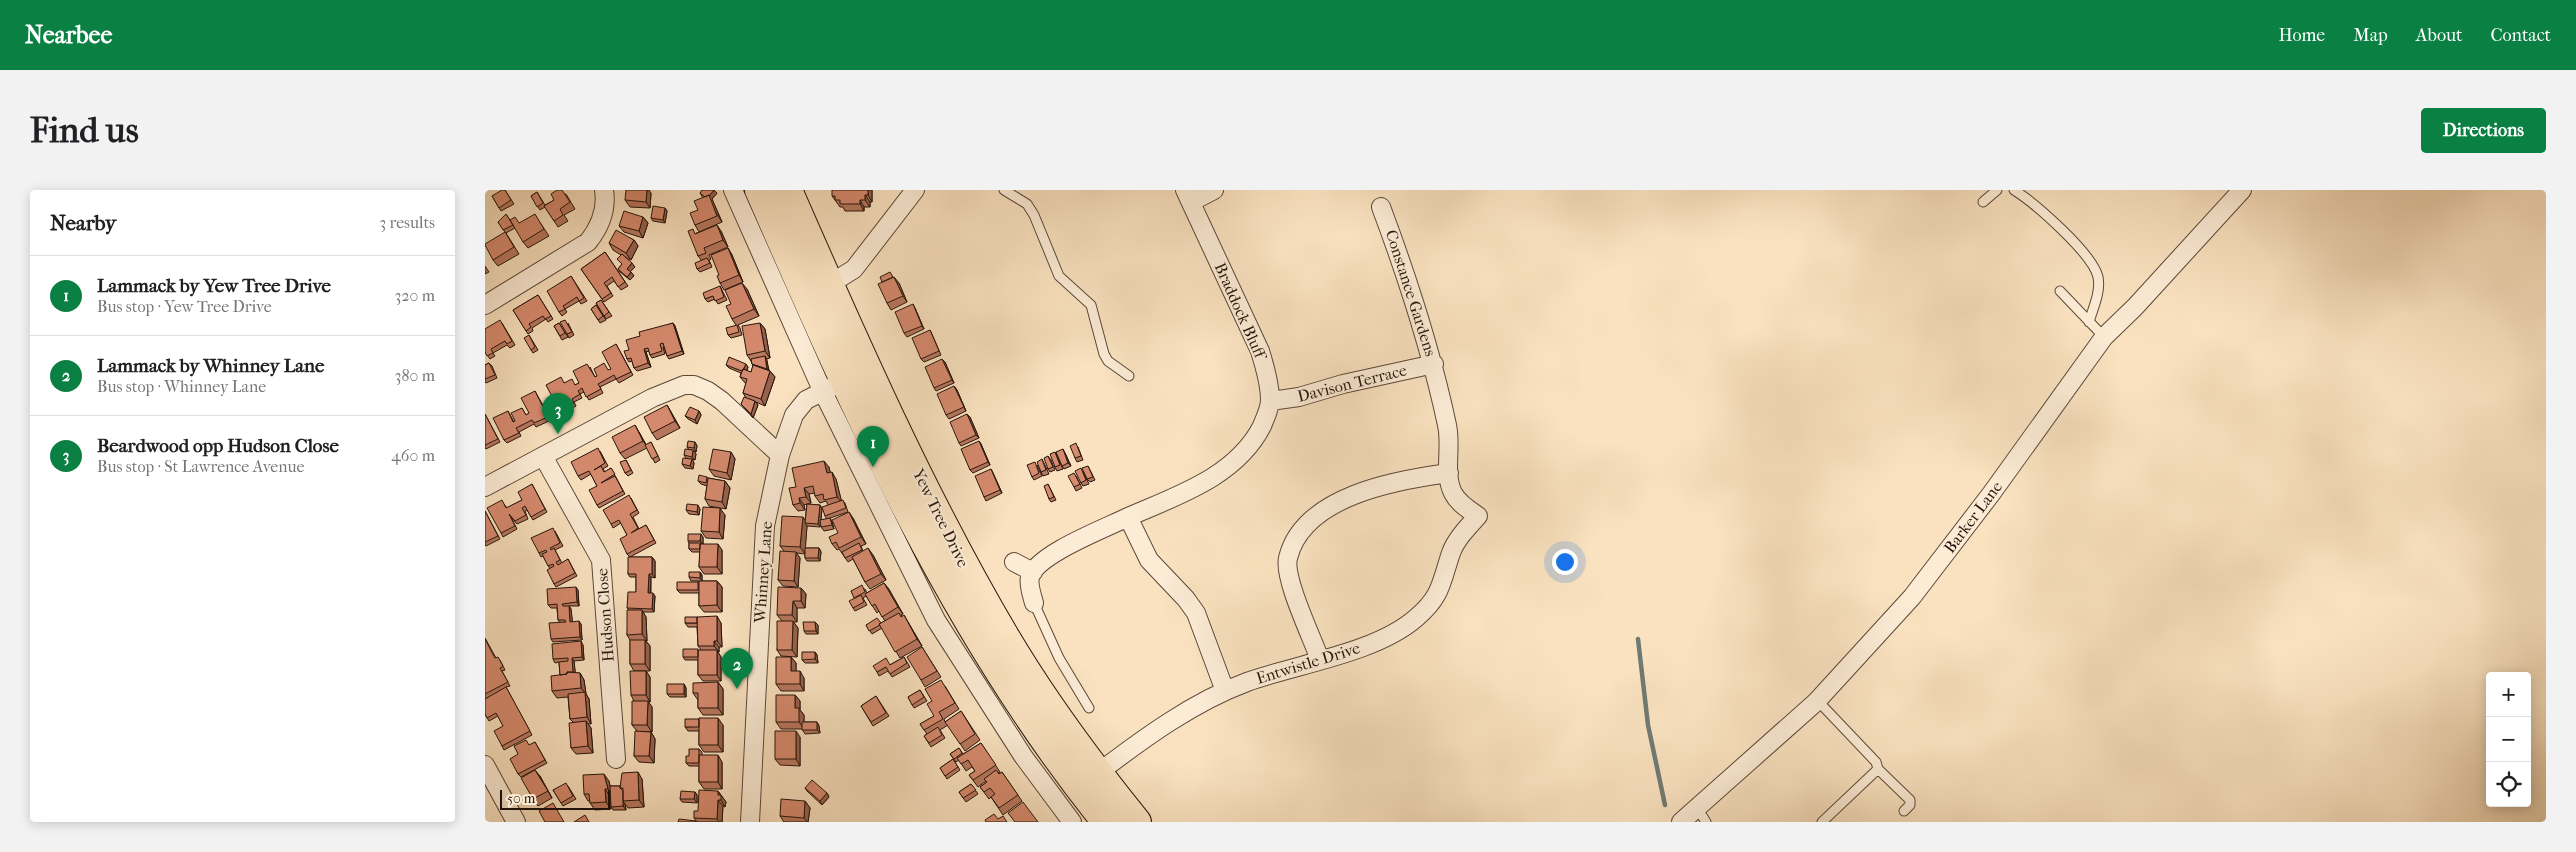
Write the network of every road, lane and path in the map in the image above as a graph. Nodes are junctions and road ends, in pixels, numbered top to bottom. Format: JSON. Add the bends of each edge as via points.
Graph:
{"nodes":[{"id":1,"x":604,"y":190,"type":"edge"},
{"id":2,"x":733,"y":190,"type":"edge"},
{"id":3,"x":759,"y":190,"type":"edge"},
{"id":4,"x":788,"y":190,"type":"edge"},
{"id":5,"x":915,"y":190,"type":"edge"},
{"id":6,"x":1004,"y":190,"type":"edge"},
{"id":7,"x":1214,"y":190,"type":"edge"},
{"id":8,"x":1997,"y":190,"type":"edge"},
{"id":9,"x":2014,"y":190,"type":"edge"},
{"id":10,"x":2242,"y":190,"type":"edge"},
{"id":11,"x":1188,"y":196,"type":"edge"},
{"id":12,"x":1983,"y":202,"type":"dead end"},
{"id":13,"x":1381,"y":207,"type":"dead end"},
{"id":14,"x":829,"y":285,"type":"junction"},
{"id":15,"x":2059,"y":291,"type":"dead end"},
{"id":16,"x":805,"y":297,"type":"junction"},
{"id":17,"x":485,"y":305,"type":"edge"},
{"id":18,"x":2089,"y":322,"type":"junction"},
{"id":19,"x":2103,"y":337,"type":"junction"},
{"id":20,"x":1434,"y":364,"type":"junction"},
{"id":21,"x":1129,"y":376,"type":"dead end"},
{"id":22,"x":846,"y":380,"type":"junction"},
{"id":23,"x":1270,"y":401,"type":"junction"},
{"id":24,"x":780,"y":455,"type":"junction"},
{"id":25,"x":543,"y":456,"type":"junction"},
{"id":26,"x":1449,"y":473,"type":"junction"},
{"id":27,"x":485,"y":487,"type":"edge"},
{"id":28,"x":1478,"y":516,"type":"joint"},
{"id":29,"x":1128,"y":517,"type":"junction"},
{"id":30,"x":1014,"y":562,"type":"dead end"},
{"id":31,"x":1033,"y":572,"type":"junction"},
{"id":32,"x":1034,"y":603,"type":"joint"},
{"id":33,"x":1320,"y":660,"type":"junction"},
{"id":34,"x":1225,"y":691,"type":"junction"},
{"id":35,"x":1817,"y":700,"type":"junction"},
{"id":36,"x":1089,"y":708,"type":"dead end"},
{"id":37,"x":616,"y":759,"type":"dead end"},
{"id":38,"x":485,"y":765,"type":"edge"},
{"id":39,"x":1877,"y":768,"type":"junction"},
{"id":40,"x":1089,"y":780,"type":"junction"},
{"id":41,"x":1904,"y":811,"type":"dead end"},
{"id":42,"x":1701,"y":815,"type":"edge"},
{"id":43,"x":516,"y":822,"type":"edge"},
{"id":44,"x":751,"y":822,"type":"edge"},
{"id":45,"x":1072,"y":822,"type":"edge"},
{"id":46,"x":1106,"y":822,"type":"edge"},
{"id":47,"x":1137,"y":822,"type":"edge"},
{"id":48,"x":1681,"y":822,"type":"edge"},
{"id":49,"x":1822,"y":822,"type":"edge"}],
"edges":[{"from":1,"to":17,"type":"street","via":[[599,226],[588,242]]},
{"from":2,"to":22,"type":"street"},
{"from":3,"to":16,"type":"highway","name":"Yew Tree Drive"},
{"from":4,"to":14,"type":"highway","name":"Yew Tree Drive"},
{"from":5,"to":14,"type":"street","via":[[854,270]]},
{"from":6,"to":21,"type":"lane","via":[[1027,204],[1059,276],[1091,305],[1108,361]]},
{"from":7,"to":11,"type":"street"},
{"from":8,"to":12,"type":"lane"},
{"from":9,"to":18,"type":"lane","via":[[2085,252],[2095,268],[2099,286]]},
{"from":10,"to":19,"type":"street","name":"Barker Lane","via":[[2135,307]]},
{"from":11,"to":23,"type":"street","name":"Braddock Bluff","via":[[1260,351]]},
{"from":13,"to":20,"type":"street","name":"Constance Gardens"},
{"from":14,"to":16,"type":"street"},
{"from":14,"to":22,"type":"highway","name":"Yew Tree Drive"},
{"from":15,"to":18,"type":"lane"},
{"from":16,"to":22,"type":"highway","name":"Yew Tree Drive"},
{"from":18,"to":19,"type":"lane"},
{"from":19,"to":35,"type":"street","name":"Barker Lane","via":[[1913,597]]},
{"from":20,"to":23,"type":"street","name":"Davison Terrace"},
{"from":20,"to":26,"type":"street","name":"Constance Gardens","via":[[1449,441]]},
{"from":22,"to":24,"type":"street","name":"Whinney Lane","via":[[806,400],[793,415]]},
{"from":22,"to":40,"type":"highway","name":"Yew Tree Drive","via":[[929,552],[987,655],[1040,737]]},
{"from":22,"to":45,"type":"street","via":[[936,620],[1023,756]]},
{"from":23,"to":29,"type":"street","name":"Braddock Bluff","via":[[1259,432],[1229,465],[1193,489]]},
{"from":24,"to":25,"type":"street","via":[[709,391],[684,385],[652,398]]},
{"from":24,"to":44,"type":"street","name":"Whinney Lane","via":[[765,526],[762,561]]},
{"from":25,"to":27,"type":"street"},
{"from":25,"to":37,"type":"street","name":"Hudson Close","via":[[601,560]]},
{"from":26,"to":28,"type":"street","name":"Constance Gardens","via":[[1453,493]]},
{"from":26,"to":33,"type":"street","via":[[1377,486],[1329,506],[1302,530],[1288,558],[1289,576]]},
{"from":28,"to":33,"type":"street","name":"Entwistle Drive","via":[[1451,552],[1436,596],[1416,618],[1389,636]]},
{"from":29,"to":31,"type":"street","name":"Braddock Bluff","via":[[1057,550]]},
{"from":29,"to":34,"type":"street","via":[[1149,560],[1196,613]]},
{"from":30,"to":31,"type":"street"},
{"from":31,"to":32,"type":"street","via":[[1029,586]]},
{"from":32,"to":36,"type":"lane","via":[[1059,658]]},
{"from":33,"to":34,"type":"street","name":"Entwistle Drive"},
{"from":34,"to":40,"type":"street","name":"Entwistle Drive","via":[[1144,738]]},
{"from":35,"to":39,"type":"lane","via":[[1876,762]]},
{"from":35,"to":42,"type":"street","name":"Barker Lane"},
{"from":38,"to":43,"type":"street"},
{"from":39,"to":41,"type":"lane","via":[[1910,800]]},
{"from":39,"to":49,"type":"lane"},
{"from":40,"to":46,"type":"highway","name":"Yew Tree Drive"},
{"from":40,"to":47,"type":"highway","name":"Yew Tree Drive"},
{"from":42,"to":48,"type":"street","name":"Barker Lane"}]}
